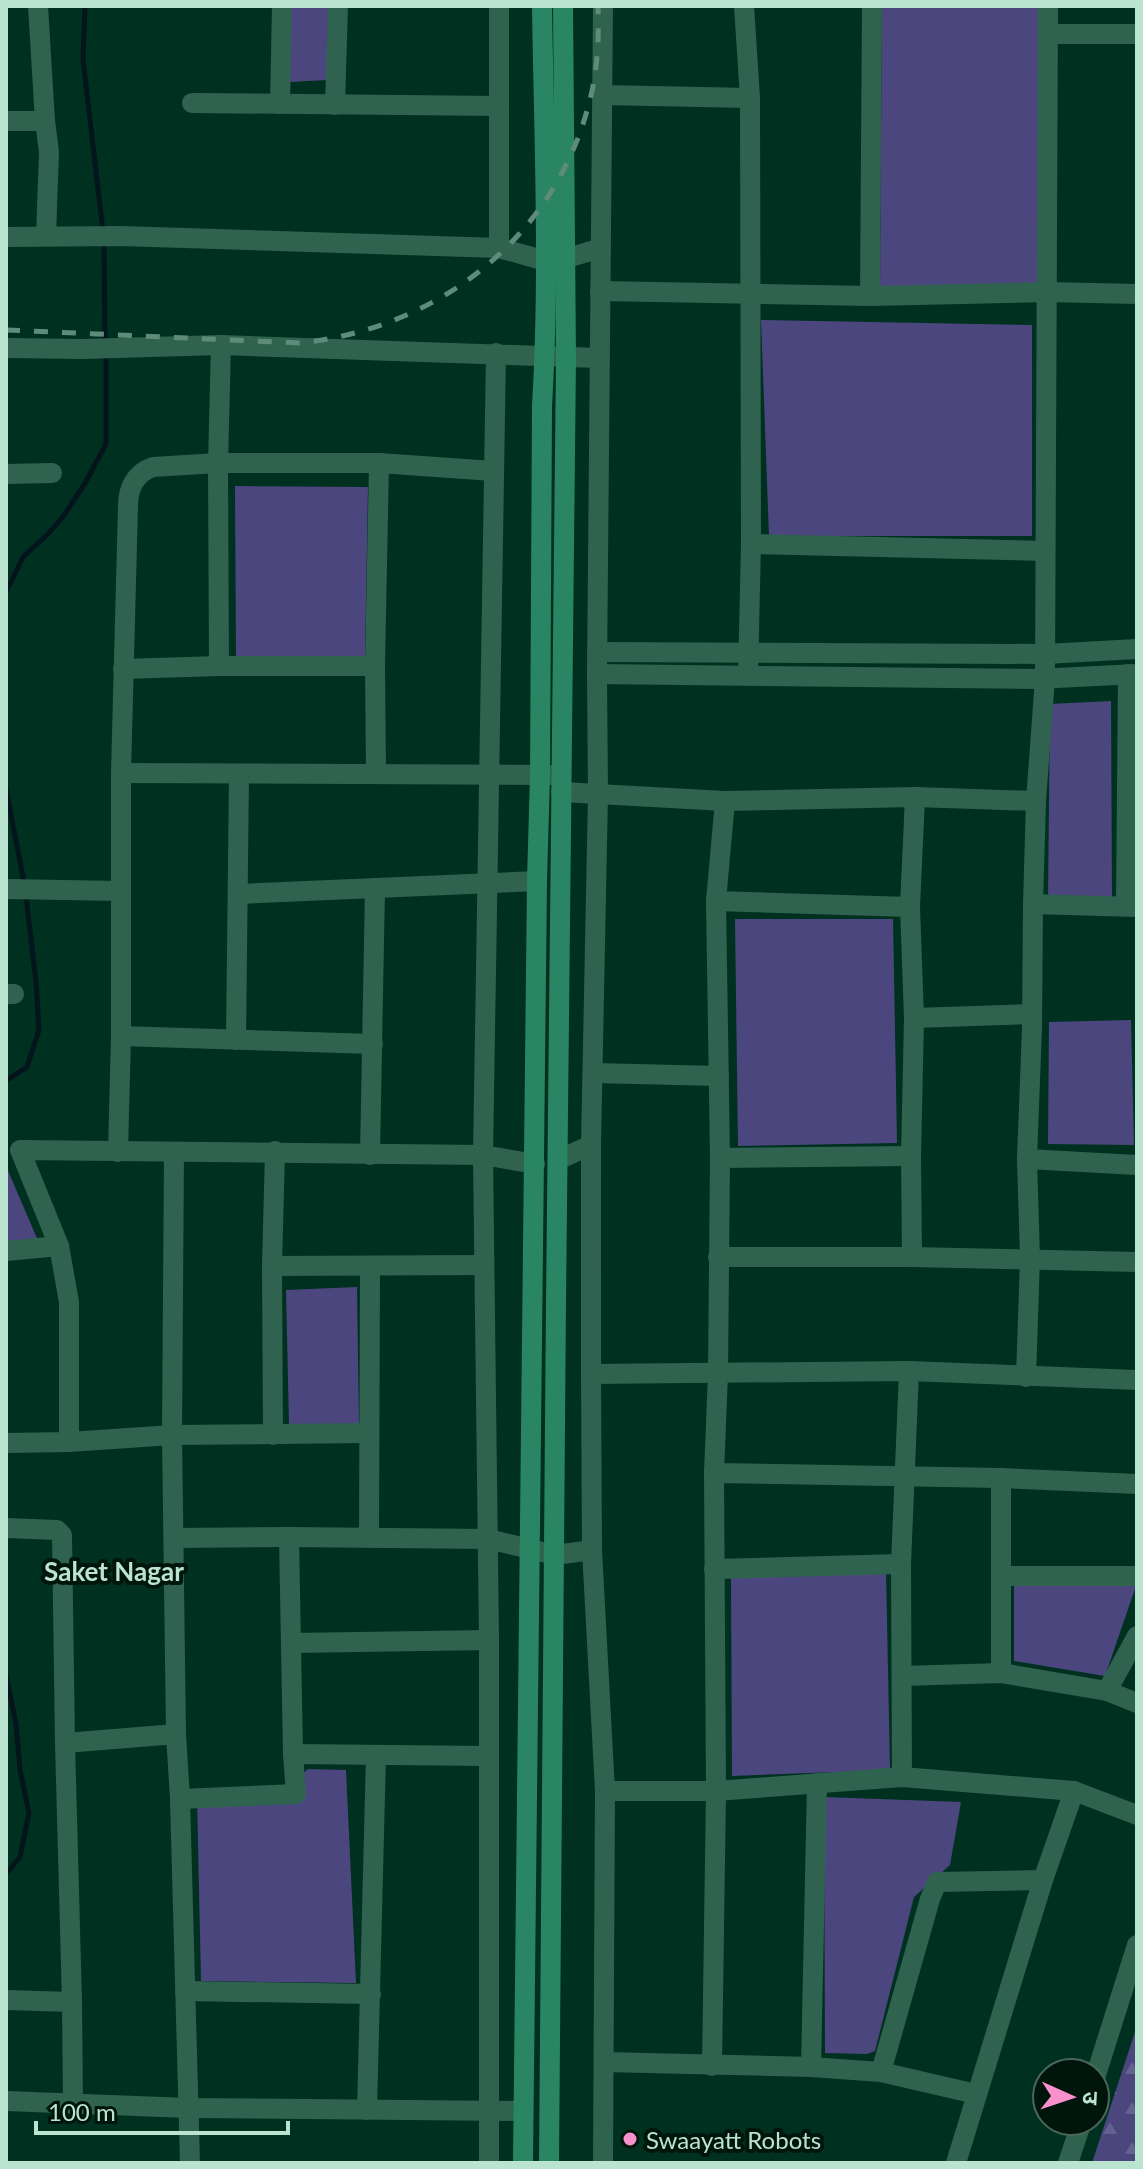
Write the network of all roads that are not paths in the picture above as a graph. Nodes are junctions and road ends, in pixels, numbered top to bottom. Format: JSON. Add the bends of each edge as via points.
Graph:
{"nodes":[{"id":1,"x":38,"y":6,"type":"edge"},
{"id":2,"x":282,"y":6,"type":"edge"},
{"id":3,"x":338,"y":6,"type":"edge"},
{"id":4,"x":499,"y":6,"type":"edge"},
{"id":5,"x":542,"y":6,"type":"edge"},
{"id":6,"x":563,"y":6,"type":"edge"},
{"id":7,"x":603,"y":6,"type":"edge"},
{"id":8,"x":744,"y":6,"type":"edge"},
{"id":9,"x":872,"y":6,"type":"edge"},
{"id":10,"x":1048,"y":6,"type":"edge"},
{"id":11,"x":1048,"y":34,"type":"junction"},
{"id":12,"x":1137,"y":34,"type":"edge"},
{"id":13,"x":602,"y":95,"type":"junction"},
{"id":14,"x":750,"y":98,"type":"junction"},
{"id":15,"x":192,"y":103,"type":"dead end"},
{"id":16,"x":280,"y":104,"type":"junction"},
{"id":17,"x":335,"y":105,"type":"junction"},
{"id":18,"x":499,"y":106,"type":"junction"},
{"id":19,"x":6,"y":121,"type":"edge"},
{"id":20,"x":45,"y":121,"type":"junction"},
{"id":21,"x":46,"y":236,"type":"junction"},
{"id":22,"x":6,"y":237,"type":"edge"},
{"id":23,"x":499,"y":248,"type":"junction"},
{"id":24,"x":601,"y":248,"type":"junction"},
{"id":25,"x":555,"y":260,"type":"junction"},
{"id":26,"x":600,"y":291,"type":"junction"},
{"id":27,"x":1047,"y":292,"type":"junction"},
{"id":28,"x":1137,"y":294,"type":"edge"},
{"id":29,"x":750,"y":295,"type":"junction"},
{"id":30,"x":870,"y":296,"type":"junction"},
{"id":31,"x":221,"y":345,"type":"junction"},
{"id":32,"x":6,"y":348,"type":"edge"},
{"id":33,"x":496,"y":353,"type":"junction"},
{"id":34,"x":545,"y":357,"type":"junction"},
{"id":35,"x":566,"y":358,"type":"junction"},
{"id":36,"x":599,"y":358,"type":"junction"},
{"id":37,"x":218,"y":463,"type":"junction"},
{"id":38,"x":379,"y":463,"type":"junction"},
{"id":39,"x":493,"y":471,"type":"junction"},
{"id":40,"x":52,"y":473,"type":"dead end"},
{"id":41,"x":6,"y":474,"type":"edge"},
{"id":42,"x":751,"y":544,"type":"junction"},
{"id":43,"x":1045,"y":551,"type":"junction"},
{"id":44,"x":1137,"y":649,"type":"edge"},
{"id":45,"x":597,"y":652,"type":"junction"},
{"id":46,"x":749,"y":653,"type":"junction"},
{"id":47,"x":1045,"y":654,"type":"junction"},
{"id":48,"x":219,"y":666,"type":"junction"},
{"id":49,"x":375,"y":666,"type":"junction"},
{"id":50,"x":123,"y":669,"type":"junction"},
{"id":51,"x":597,"y":674,"type":"junction"},
{"id":52,"x":1133,"y":674,"type":"edge"},
{"id":53,"x":748,"y":675,"type":"junction"},
{"id":54,"x":1045,"y":678,"type":"junction"},
{"id":55,"x":121,"y":773,"type":"junction"},
{"id":56,"x":239,"y":774,"type":"junction"},
{"id":57,"x":376,"y":774,"type":"junction"},
{"id":58,"x":491,"y":775,"type":"junction"},
{"id":59,"x":540,"y":775,"type":"junction"},
{"id":60,"x":561,"y":784,"type":"junction"},
{"id":61,"x":598,"y":794,"type":"junction"},
{"id":62,"x":915,"y":797,"type":"junction"},
{"id":63,"x":725,"y":801,"type":"junction"},
{"id":64,"x":1036,"y":801,"type":"junction"},
{"id":65,"x":537,"y":881,"type":"junction"},
{"id":66,"x":488,"y":882,"type":"junction"},
{"id":67,"x":375,"y":888,"type":"junction"},
{"id":68,"x":9,"y":889,"type":"edge"},
{"id":69,"x":120,"y":891,"type":"junction"},
{"id":70,"x":238,"y":894,"type":"junction"},
{"id":71,"x":716,"y":901,"type":"junction"},
{"id":72,"x":1033,"y":904,"type":"junction"},
{"id":73,"x":1132,"y":906,"type":"edge"},
{"id":74,"x":910,"y":907,"type":"junction"},
{"id":75,"x":1032,"y":1014,"type":"junction"},
{"id":76,"x":914,"y":1018,"type":"junction"},
{"id":77,"x":121,"y":1036,"type":"junction"},
{"id":78,"x":236,"y":1040,"type":"junction"},
{"id":79,"x":373,"y":1044,"type":"junction"},
{"id":80,"x":593,"y":1073,"type":"junction"},
{"id":81,"x":719,"y":1076,"type":"junction"},
{"id":82,"x":591,"y":1145,"type":"junction"},
{"id":83,"x":275,"y":1151,"type":"junction"},
{"id":84,"x":118,"y":1152,"type":"junction"},
{"id":85,"x":174,"y":1152,"type":"junction"},
{"id":86,"x":370,"y":1155,"type":"junction"},
{"id":87,"x":483,"y":1155,"type":"junction"},
{"id":88,"x":911,"y":1156,"type":"junction"},
{"id":89,"x":720,"y":1158,"type":"junction"},
{"id":90,"x":1027,"y":1159,"type":"junction"},
{"id":91,"x":558,"y":1160,"type":"junction"},
{"id":92,"x":535,"y":1164,"type":"junction"},
{"id":93,"x":1137,"y":1165,"type":"edge"},
{"id":94,"x":59,"y":1246,"type":"junction"},
{"id":95,"x":6,"y":1251,"type":"edge"},
{"id":96,"x":718,"y":1257,"type":"junction"},
{"id":97,"x":912,"y":1257,"type":"junction"},
{"id":98,"x":1030,"y":1258,"type":"junction"},
{"id":99,"x":1137,"y":1262,"type":"edge"},
{"id":100,"x":483,"y":1265,"type":"junction"},
{"id":101,"x":272,"y":1266,"type":"junction"},
{"id":102,"x":370,"y":1266,"type":"junction"},
{"id":103,"x":909,"y":1371,"type":"junction"},
{"id":104,"x":591,"y":1374,"type":"junction"},
{"id":105,"x":718,"y":1374,"type":"junction"},
{"id":106,"x":1026,"y":1377,"type":"junction"},
{"id":107,"x":1137,"y":1380,"type":"edge"},
{"id":108,"x":368,"y":1433,"type":"junction"},
{"id":109,"x":172,"y":1435,"type":"junction"},
{"id":110,"x":273,"y":1435,"type":"junction"},
{"id":111,"x":69,"y":1442,"type":"junction"},
{"id":112,"x":6,"y":1443,"type":"edge"},
{"id":113,"x":714,"y":1473,"type":"junction"},
{"id":114,"x":904,"y":1477,"type":"junction"},
{"id":115,"x":1001,"y":1478,"type":"junction"},
{"id":116,"x":1137,"y":1484,"type":"edge"},
{"id":117,"x":6,"y":1528,"type":"edge"},
{"id":118,"x":289,"y":1537,"type":"junction"},
{"id":119,"x":174,"y":1538,"type":"junction"},
{"id":120,"x":369,"y":1538,"type":"junction"},
{"id":121,"x":488,"y":1539,"type":"junction"},
{"id":122,"x":530,"y":1548,"type":"junction"},
{"id":123,"x":592,"y":1550,"type":"junction"},
{"id":124,"x":555,"y":1555,"type":"junction"},
{"id":125,"x":901,"y":1564,"type":"junction"},
{"id":126,"x":714,"y":1569,"type":"junction"},
{"id":127,"x":1002,"y":1576,"type":"junction"},
{"id":128,"x":1137,"y":1576,"type":"edge"},
{"id":129,"x":1137,"y":1636,"type":"edge"},
{"id":130,"x":489,"y":1640,"type":"junction"},
{"id":131,"x":292,"y":1643,"type":"junction"},
{"id":132,"x":1001,"y":1673,"type":"junction"},
{"id":133,"x":903,"y":1676,"type":"junction"},
{"id":134,"x":1107,"y":1691,"type":"junction"},
{"id":135,"x":1137,"y":1703,"type":"edge"},
{"id":136,"x":176,"y":1734,"type":"junction"},
{"id":137,"x":65,"y":1743,"type":"junction"},
{"id":138,"x":293,"y":1754,"type":"junction"},
{"id":139,"x":376,"y":1755,"type":"junction"},
{"id":140,"x":488,"y":1756,"type":"junction"},
{"id":141,"x":902,"y":1777,"type":"junction"},
{"id":142,"x":817,"y":1783,"type":"junction"},
{"id":143,"x":605,"y":1791,"type":"junction"},
{"id":144,"x":716,"y":1791,"type":"junction"},
{"id":145,"x":1074,"y":1791,"type":"junction"},
{"id":146,"x":180,"y":1799,"type":"junction"},
{"id":147,"x":1137,"y":1815,"type":"edge"},
{"id":148,"x":1043,"y":1880,"type":"junction"},
{"id":149,"x":1137,"y":1945,"type":"edge"},
{"id":150,"x":185,"y":1991,"type":"junction"},
{"id":151,"x":371,"y":1994,"type":"junction"},
{"id":152,"x":6,"y":2000,"type":"edge"},
{"id":153,"x":72,"y":2002,"type":"junction"},
{"id":154,"x":1102,"y":2057,"type":"edge"},
{"id":155,"x":604,"y":2062,"type":"junction"},
{"id":156,"x":712,"y":2066,"type":"junction"},
{"id":157,"x":811,"y":2067,"type":"junction"},
{"id":158,"x":881,"y":2072,"type":"junction"},
{"id":159,"x":976,"y":2094,"type":"junction"},
{"id":160,"x":6,"y":2101,"type":"edge"},
{"id":161,"x":73,"y":2103,"type":"junction"},
{"id":162,"x":188,"y":2108,"type":"junction"},
{"id":163,"x":490,"y":2109,"type":"junction"},
{"id":164,"x":367,"y":2110,"type":"junction"},
{"id":165,"x":523,"y":2111,"type":"junction"},
{"id":166,"x":1077,"y":2137,"type":"edge"},
{"id":167,"x":601,"y":2158,"type":"edge"},
{"id":168,"x":190,"y":2163,"type":"edge"},
{"id":169,"x":489,"y":2163,"type":"edge"},
{"id":170,"x":523,"y":2163,"type":"edge"},
{"id":171,"x":549,"y":2163,"type":"edge"},
{"id":172,"x":956,"y":2163,"type":"edge"},
{"id":173,"x":1068,"y":2163,"type":"edge"}],
"edges":[{"from":1,"to":20,"type":"street"},
{"from":2,"to":16,"type":"street"},
{"from":3,"to":17,"type":"street"},
{"from":4,"to":18,"type":"street"},
{"from":5,"to":25,"type":"main road"},
{"from":6,"to":25,"type":"main road"},
{"from":7,"to":13,"type":"street"},
{"from":8,"to":14,"type":"street"},
{"from":9,"to":30,"type":"street"},
{"from":10,"to":11,"type":"street"},
{"from":11,"to":12,"type":"street"},
{"from":11,"to":27,"type":"street"},
{"from":13,"to":14,"type":"street"},
{"from":13,"to":24,"type":"street"},
{"from":14,"to":29,"type":"street"},
{"from":15,"to":16,"type":"street"},
{"from":16,"to":17,"type":"street"},
{"from":17,"to":18,"type":"street"},
{"from":18,"to":23,"type":"street"},
{"from":19,"to":20,"type":"street"},
{"from":20,"to":21,"type":"street"},
{"from":21,"to":22,"type":"street"},
{"from":21,"to":23,"type":"street"},
{"from":23,"to":25,"type":"street"},
{"from":24,"to":25,"type":"street"},
{"from":24,"to":26,"type":"street"},
{"from":25,"to":34,"type":"main road"},
{"from":25,"to":35,"type":"main road"},
{"from":26,"to":29,"type":"street"},
{"from":26,"to":36,"type":"street"},
{"from":27,"to":28,"type":"street"},
{"from":27,"to":30,"type":"street"},
{"from":27,"to":43,"type":"street"},
{"from":29,"to":30,"type":"street"},
{"from":29,"to":42,"type":"street"},
{"from":31,"to":32,"type":"street"},
{"from":31,"to":33,"type":"street"},
{"from":31,"to":37,"type":"street"},
{"from":33,"to":34,"type":"street"},
{"from":33,"to":39,"type":"street"},
{"from":34,"to":35,"type":"street"},
{"from":34,"to":59,"type":"main road"},
{"from":35,"to":36,"type":"street"},
{"from":35,"to":60,"type":"main road"},
{"from":36,"to":45,"type":"street"},
{"from":37,"to":38,"type":"street"},
{"from":37,"to":48,"type":"street"},
{"from":37,"to":50,"type":"street","via":[[153,467],[132,485]]},
{"from":38,"to":39,"type":"street"},
{"from":38,"to":49,"type":"street"},
{"from":39,"to":58,"type":"street"},
{"from":40,"to":41,"type":"street"},
{"from":42,"to":43,"type":"street"},
{"from":42,"to":46,"type":"street"},
{"from":43,"to":47,"type":"street"},
{"from":44,"to":47,"type":"street"},
{"from":45,"to":46,"type":"street"},
{"from":45,"to":51,"type":"street"},
{"from":46,"to":47,"type":"street"},
{"from":46,"to":53,"type":"street"},
{"from":47,"to":54,"type":"street"},
{"from":48,"to":49,"type":"street"},
{"from":48,"to":50,"type":"street"},
{"from":49,"to":57,"type":"street"},
{"from":50,"to":55,"type":"street"},
{"from":51,"to":53,"type":"street"},
{"from":51,"to":61,"type":"street"},
{"from":52,"to":54,"type":"street"},
{"from":52,"to":73,"type":"street"},
{"from":53,"to":54,"type":"street"},
{"from":54,"to":64,"type":"street"},
{"from":55,"to":56,"type":"street"},
{"from":55,"to":69,"type":"street"},
{"from":56,"to":57,"type":"street"},
{"from":56,"to":70,"type":"street"},
{"from":57,"to":58,"type":"street"},
{"from":58,"to":59,"type":"street"},
{"from":58,"to":66,"type":"street"},
{"from":59,"to":60,"type":"street"},
{"from":59,"to":65,"type":"main road"},
{"from":60,"to":61,"type":"street"},
{"from":60,"to":91,"type":"main road"},
{"from":61,"to":63,"type":"street"},
{"from":61,"to":80,"type":"street"},
{"from":62,"to":63,"type":"street"},
{"from":62,"to":64,"type":"street"},
{"from":62,"to":74,"type":"street"},
{"from":63,"to":71,"type":"street"},
{"from":64,"to":72,"type":"street"},
{"from":65,"to":66,"type":"street"},
{"from":65,"to":92,"type":"main road"},
{"from":66,"to":67,"type":"street"},
{"from":66,"to":87,"type":"street"},
{"from":67,"to":70,"type":"street"},
{"from":67,"to":79,"type":"street"},
{"from":68,"to":69,"type":"street"},
{"from":69,"to":77,"type":"street"},
{"from":70,"to":78,"type":"street"},
{"from":71,"to":74,"type":"street"},
{"from":71,"to":81,"type":"street"},
{"from":72,"to":73,"type":"street"},
{"from":72,"to":75,"type":"street"},
{"from":74,"to":76,"type":"street"},
{"from":75,"to":76,"type":"street"},
{"from":75,"to":90,"type":"street"},
{"from":76,"to":88,"type":"street"},
{"from":77,"to":78,"type":"street"},
{"from":77,"to":84,"type":"street"},
{"from":78,"to":79,"type":"street"},
{"from":79,"to":86,"type":"street"},
{"from":80,"to":81,"type":"street"},
{"from":80,"to":82,"type":"street"},
{"from":81,"to":89,"type":"street"},
{"from":82,"to":91,"type":"street"},
{"from":82,"to":104,"type":"street"},
{"from":83,"to":85,"type":"street"},
{"from":83,"to":86,"type":"street"},
{"from":83,"to":101,"type":"street"},
{"from":84,"to":85,"type":"street"},
{"from":84,"to":94,"type":"street","via":[[20,1150]]},
{"from":85,"to":109,"type":"street"},
{"from":86,"to":87,"type":"street"},
{"from":87,"to":92,"type":"street"},
{"from":87,"to":100,"type":"street"},
{"from":88,"to":89,"type":"street"},
{"from":88,"to":97,"type":"street"},
{"from":89,"to":96,"type":"street"},
{"from":90,"to":93,"type":"street"},
{"from":90,"to":98,"type":"street"},
{"from":91,"to":92,"type":"main road"},
{"from":91,"to":124,"type":"main road"},
{"from":92,"to":122,"type":"main road"},
{"from":94,"to":95,"type":"street"},
{"from":94,"to":111,"type":"street","via":[[69,1302]]},
{"from":96,"to":97,"type":"street"},
{"from":96,"to":105,"type":"street"},
{"from":97,"to":98,"type":"street"},
{"from":98,"to":99,"type":"street"},
{"from":98,"to":106,"type":"street"},
{"from":100,"to":102,"type":"street"},
{"from":100,"to":121,"type":"street"},
{"from":101,"to":102,"type":"street"},
{"from":101,"to":110,"type":"street"},
{"from":102,"to":108,"type":"street"},
{"from":103,"to":105,"type":"street"},
{"from":103,"to":106,"type":"street"},
{"from":103,"to":114,"type":"street"},
{"from":104,"to":105,"type":"street"},
{"from":104,"to":123,"type":"street"},
{"from":105,"to":113,"type":"street"},
{"from":106,"to":107,"type":"street"},
{"from":108,"to":110,"type":"street"},
{"from":108,"to":120,"type":"street"},
{"from":109,"to":110,"type":"street"},
{"from":109,"to":111,"type":"street"},
{"from":109,"to":119,"type":"street"},
{"from":111,"to":112,"type":"street"},
{"from":113,"to":114,"type":"street"},
{"from":113,"to":126,"type":"street"},
{"from":114,"to":115,"type":"street"},
{"from":114,"to":125,"type":"street"},
{"from":115,"to":116,"type":"street"},
{"from":115,"to":127,"type":"street"},
{"from":117,"to":137,"type":"street","via":[[57,1530],[62,1535]]},
{"from":118,"to":119,"type":"street"},
{"from":118,"to":120,"type":"street"},
{"from":118,"to":131,"type":"street"},
{"from":119,"to":136,"type":"street"},
{"from":120,"to":121,"type":"street"},
{"from":121,"to":122,"type":"street"},
{"from":121,"to":130,"type":"street"},
{"from":122,"to":124,"type":"street"},
{"from":122,"to":165,"type":"main road"},
{"from":123,"to":124,"type":"street"},
{"from":123,"to":143,"type":"street"},
{"from":124,"to":171,"type":"main road"},
{"from":125,"to":126,"type":"street"},
{"from":125,"to":133,"type":"street"},
{"from":126,"to":144,"type":"street"},
{"from":127,"to":128,"type":"street"},
{"from":127,"to":132,"type":"street"},
{"from":129,"to":134,"type":"street"},
{"from":130,"to":131,"type":"street"},
{"from":130,"to":140,"type":"street"},
{"from":131,"to":138,"type":"street"},
{"from":132,"to":133,"type":"street"},
{"from":132,"to":134,"type":"street"},
{"from":133,"to":141,"type":"street"},
{"from":134,"to":135,"type":"street"},
{"from":136,"to":137,"type":"street"},
{"from":136,"to":146,"type":"street"},
{"from":137,"to":153,"type":"street"},
{"from":138,"to":139,"type":"street"},
{"from":138,"to":146,"type":"street","via":[[296,1794]]},
{"from":139,"to":140,"type":"street"},
{"from":139,"to":151,"type":"street"},
{"from":140,"to":163,"type":"street"},
{"from":141,"to":142,"type":"street"},
{"from":141,"to":145,"type":"street"},
{"from":142,"to":144,"type":"street"},
{"from":142,"to":157,"type":"street"},
{"from":143,"to":144,"type":"street"},
{"from":143,"to":155,"type":"street"},
{"from":144,"to":156,"type":"street"},
{"from":145,"to":147,"type":"street"},
{"from":145,"to":148,"type":"street"},
{"from":146,"to":150,"type":"street"},
{"from":148,"to":158,"type":"street","via":[[937,1882]]},
{"from":148,"to":159,"type":"street"},
{"from":149,"to":154,"type":"street"},
{"from":150,"to":151,"type":"street"},
{"from":150,"to":162,"type":"street"},
{"from":151,"to":164,"type":"street"},
{"from":152,"to":153,"type":"street"},
{"from":153,"to":161,"type":"street"},
{"from":155,"to":156,"type":"street"},
{"from":155,"to":167,"type":"street"},
{"from":156,"to":157,"type":"street"},
{"from":157,"to":158,"type":"street"},
{"from":158,"to":159,"type":"street"},
{"from":159,"to":172,"type":"street"},
{"from":160,"to":161,"type":"street"},
{"from":161,"to":162,"type":"street"},
{"from":162,"to":164,"type":"street"},
{"from":162,"to":168,"type":"street"},
{"from":163,"to":164,"type":"street"},
{"from":163,"to":165,"type":"street"},
{"from":163,"to":169,"type":"street"},
{"from":165,"to":170,"type":"main road"},
{"from":166,"to":173,"type":"street"}]}
